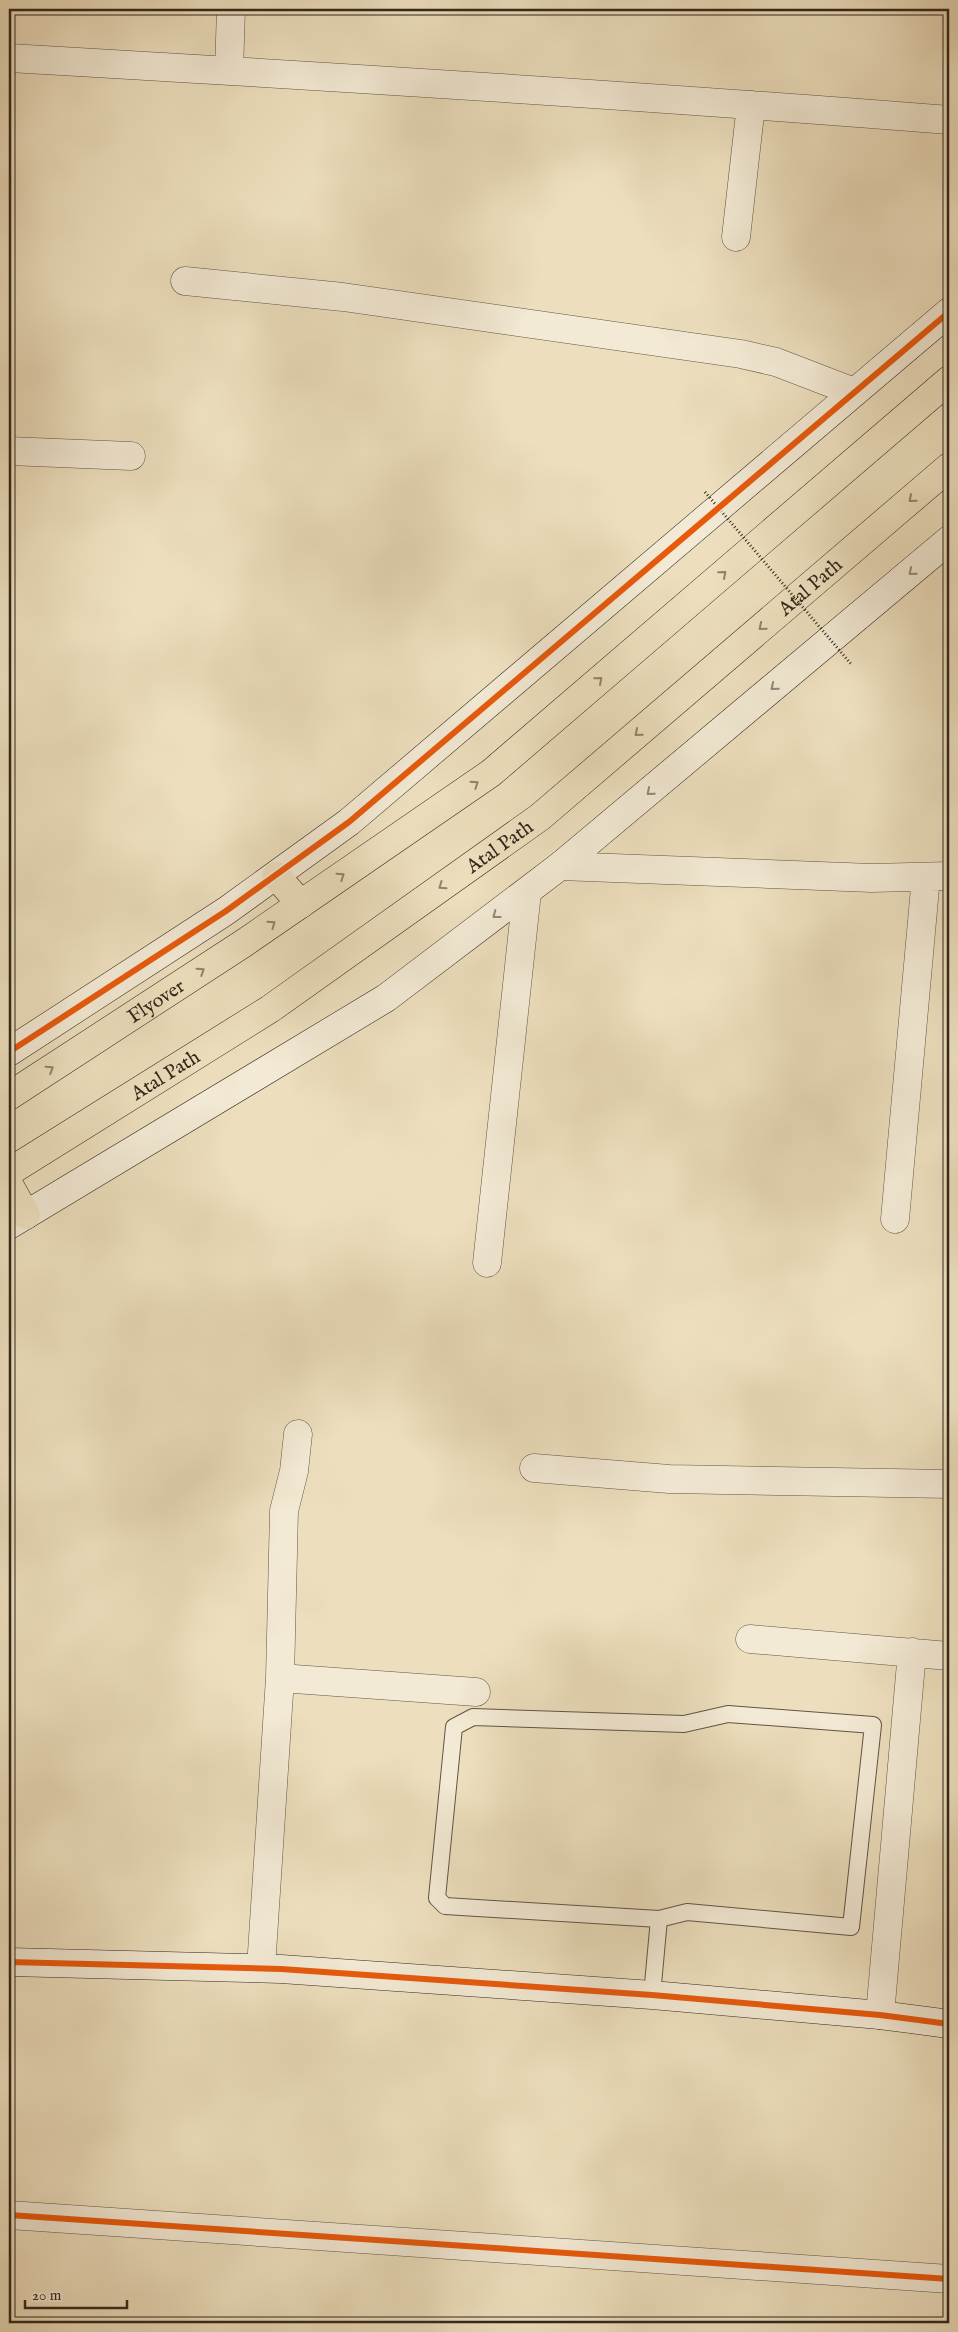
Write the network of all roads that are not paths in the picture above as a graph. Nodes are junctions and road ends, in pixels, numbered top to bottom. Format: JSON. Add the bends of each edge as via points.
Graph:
{"nodes":[{"id":1,"x":232,"y":9,"type":"edge"},
{"id":2,"x":9,"y":58,"type":"edge"},
{"id":3,"x":229,"y":71,"type":"junction"},
{"id":4,"x":751,"y":104,"type":"junction"},
{"id":5,"x":949,"y":120,"type":"edge"},
{"id":6,"x":736,"y":237,"type":"dead end"},
{"id":7,"x":185,"y":281,"type":"dead end"},
{"id":8,"x":949,"y":312,"type":"edge"},
{"id":9,"x":949,"y":380,"type":"edge"},
{"id":10,"x":854,"y":392,"type":"junction"},
{"id":11,"x":9,"y":451,"type":"edge"},
{"id":12,"x":132,"y":456,"type":"dead end"},
{"id":13,"x":949,"y":467,"type":"edge"},
{"id":14,"x":949,"y":540,"type":"edge"},
{"id":15,"x":560,"y":866,"type":"junction"},
{"id":16,"x":276,"y":876,"type":"junction"},
{"id":17,"x":938,"y":876,"type":"edge"},
{"id":18,"x":527,"y":892,"type":"junction"},
{"id":19,"x":301,"y":904,"type":"junction"},
{"id":20,"x":9,"y":1052,"type":"edge"},
{"id":21,"x":9,"y":1096,"type":"edge"},
{"id":22,"x":9,"y":1172,"type":"edge"},
{"id":23,"x":9,"y":1186,"type":"edge"},
{"id":24,"x":895,"y":1219,"type":"dead end"},
{"id":25,"x":18,"y":1220,"type":"edge"},
{"id":26,"x":487,"y":1263,"type":"dead end"},
{"id":27,"x":298,"y":1434,"type":"dead end"},
{"id":28,"x":534,"y":1468,"type":"dead end"},
{"id":29,"x":949,"y":1484,"type":"edge"},
{"id":30,"x":750,"y":1639,"type":"dead end"},
{"id":31,"x":912,"y":1652,"type":"junction"},
{"id":32,"x":949,"y":1656,"type":"edge"},
{"id":33,"x":280,"y":1678,"type":"junction"},
{"id":34,"x":476,"y":1692,"type":"dead end"},
{"id":35,"x":660,"y":1919,"type":"junction"},
{"id":36,"x":9,"y":1962,"type":"edge"},
{"id":37,"x":260,"y":1968,"type":"junction"},
{"id":38,"x":652,"y":1995,"type":"junction"},
{"id":39,"x":880,"y":2015,"type":"junction"},
{"id":40,"x":949,"y":2024,"type":"edge"},
{"id":41,"x":9,"y":2215,"type":"edge"},
{"id":42,"x":949,"y":2279,"type":"edge"}],
"edges":[{"from":1,"to":3,"type":"street"},
{"from":2,"to":3,"type":"street"},
{"from":3,"to":4,"type":"street"},
{"from":4,"to":5,"type":"street"},
{"from":4,"to":6,"type":"street"},
{"from":7,"to":10,"type":"street","via":[[343,297],[741,354],[776,362]]},
{"from":8,"to":10,"type":"street"},
{"from":19,"to":9,"type":"main road","name":"Flyover","one_way":true,"via":[[491,774]]},
{"from":10,"to":16,"type":"street","via":[[349,822]]},
{"from":11,"to":12,"type":"street"},
{"from":13,"to":22,"type":"main road","name":"Atal Path","one_way":true,"via":[[540,817],[270,1009]]},
{"from":14,"to":15,"type":"street","one_way":true},
{"from":15,"to":17,"type":"street","via":[[872,878]]},
{"from":15,"to":18,"type":"street"},
{"from":16,"to":19,"type":"main road"},
{"from":16,"to":20,"type":"street"},
{"from":17,"to":24,"type":"street"},
{"from":18,"to":25,"type":"street","one_way":true,"via":[[386,998]]},
{"from":18,"to":26,"type":"street"},
{"from":21,"to":19,"type":"main road","name":"Flyover","one_way":true},
{"from":23,"to":25,"type":"main road"},
{"from":27,"to":33,"type":"street","via":[[294,1471],[284,1511]]},
{"from":28,"to":29,"type":"street","via":[[669,1479]]},
{"from":30,"to":31,"type":"street"},
{"from":31,"to":32,"type":"street"},
{"from":31,"to":39,"type":"street"},
{"from":33,"to":34,"type":"street"},
{"from":33,"to":37,"type":"street"},
{"from":35,"to":35,"type":"lane","via":[[687,1912],[851,1926],[873,1725],[728,1714],[684,1724],[473,1717],[454,1727],[437,1898],[445,1906]]},
{"from":35,"to":38,"type":"lane"},
{"from":36,"to":37,"type":"street"},
{"from":37,"to":38,"type":"street"},
{"from":38,"to":39,"type":"street"},
{"from":39,"to":40,"type":"street"},
{"from":41,"to":42,"type":"street"}]}
